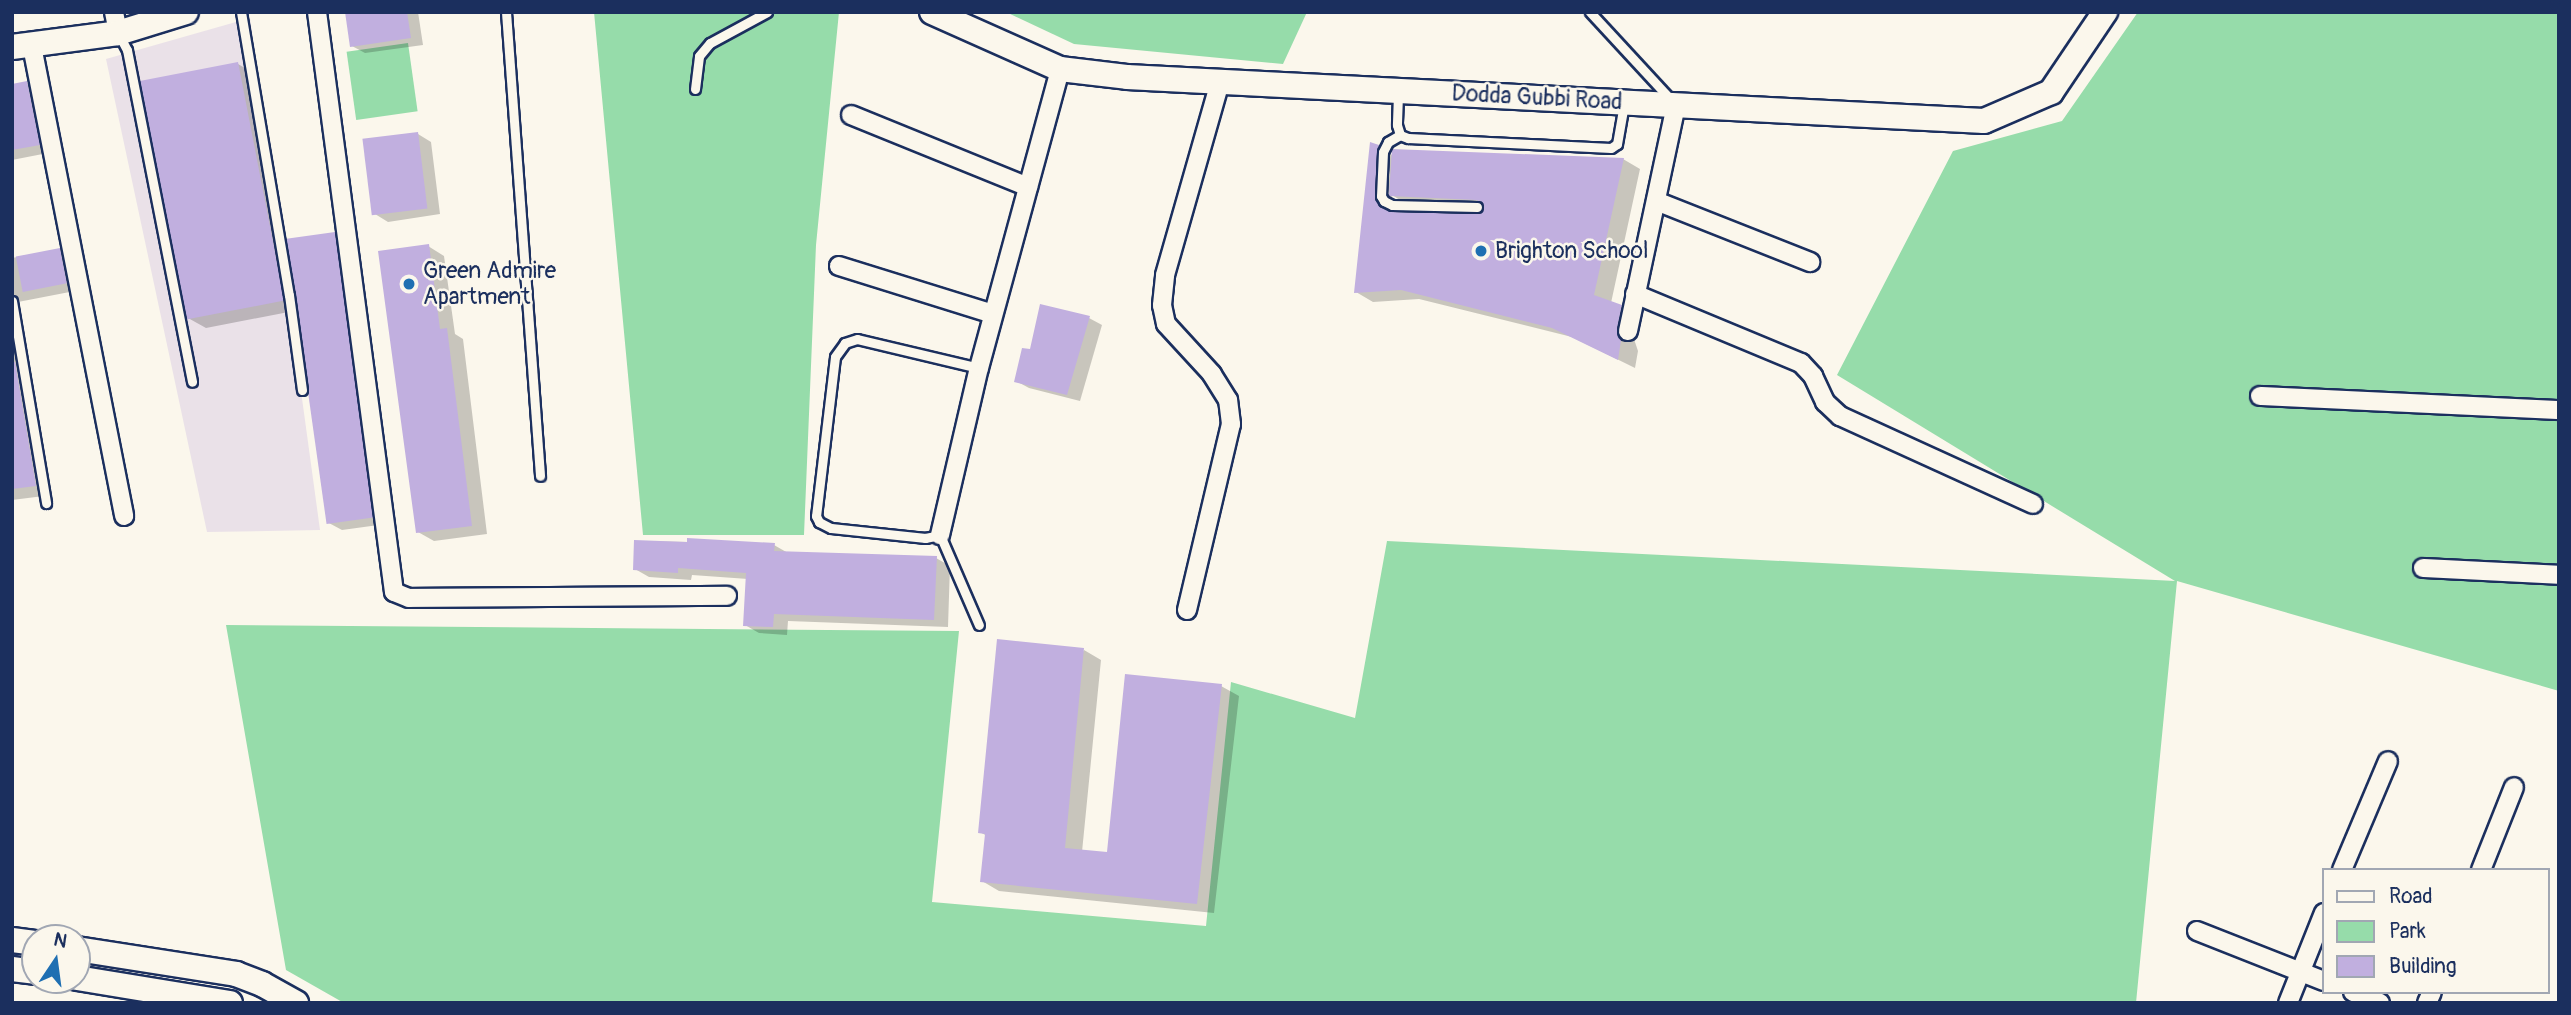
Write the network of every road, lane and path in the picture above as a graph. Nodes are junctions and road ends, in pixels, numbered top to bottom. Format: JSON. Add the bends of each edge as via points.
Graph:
{"nodes":[{"id":1,"x":186,"y":12,"type":"edge"},
{"id":2,"x":241,"y":12,"type":"edge"},
{"id":3,"x":317,"y":12,"type":"edge"},
{"id":4,"x":506,"y":12,"type":"edge"},
{"id":5,"x":767,"y":12,"type":"edge"},
{"id":6,"x":932,"y":12,"type":"edge"},
{"id":7,"x":1590,"y":12,"type":"edge"},
{"id":8,"x":2105,"y":12,"type":"edge"},
{"id":9,"x":116,"y":23,"type":"edge"},
{"id":10,"x":22,"y":47,"type":"edge"},
{"id":11,"x":1060,"y":69,"type":"junction"},
{"id":12,"x":1220,"y":82,"type":"junction"},
{"id":13,"x":695,"y":89,"type":"dead end"},
{"id":14,"x":1399,"y":91,"type":"junction"},
{"id":15,"x":1625,"y":103,"type":"junction"},
{"id":16,"x":1676,"y":105,"type":"junction"},
{"id":17,"x":851,"y":115,"type":"dead end"},
{"id":18,"x":1400,"y":135,"type":"junction"},
{"id":19,"x":1028,"y":187,"type":"junction"},
{"id":20,"x":1656,"y":201,"type":"junction"},
{"id":21,"x":1477,"y":207,"type":"dead end"},
{"id":22,"x":1810,"y":262,"type":"dead end"},
{"id":23,"x":839,"y":266,"type":"dead end"},
{"id":24,"x":1635,"y":295,"type":"junction"},
{"id":25,"x":12,"y":302,"type":"edge"},
{"id":26,"x":993,"y":314,"type":"junction"},
{"id":27,"x":1628,"y":331,"type":"dead end"},
{"id":28,"x":979,"y":368,"type":"junction"},
{"id":29,"x":192,"y":382,"type":"dead end"},
{"id":30,"x":302,"y":390,"type":"dead end"},
{"id":31,"x":2260,"y":396,"type":"dead end"},
{"id":32,"x":2559,"y":410,"type":"edge"},
{"id":33,"x":540,"y":476,"type":"dead end"},
{"id":34,"x":46,"y":503,"type":"dead end"},
{"id":35,"x":2034,"y":504,"type":"dead end"},
{"id":36,"x":124,"y":516,"type":"dead end"},
{"id":37,"x":940,"y":535,"type":"junction"},
{"id":38,"x":2423,"y":568,"type":"dead end"},
{"id":39,"x":2559,"y":575,"type":"edge"},
{"id":40,"x":727,"y":596,"type":"dead end"},
{"id":41,"x":1186,"y":610,"type":"dead end"},
{"id":42,"x":979,"y":625,"type":"dead end"},
{"id":43,"x":2388,"y":761,"type":"dead end"},
{"id":44,"x":2514,"y":787,"type":"dead end"},
{"id":45,"x":2343,"y":868,"type":"edge"},
{"id":46,"x":2482,"y":868,"type":"edge"},
{"id":47,"x":2322,"y":918,"type":"edge"},
{"id":48,"x":2197,"y":931,"type":"dead end"},
{"id":49,"x":91,"y":951,"type":"edge"},
{"id":50,"x":2300,"y":972,"type":"junction"},
{"id":51,"x":91,"y":980,"type":"edge"},
{"id":52,"x":2322,"y":980,"type":"edge"},
{"id":53,"x":2358,"y":994,"type":"edge"},
{"id":54,"x":230,"y":1003,"type":"edge"},
{"id":55,"x":296,"y":1003,"type":"edge"},
{"id":56,"x":2288,"y":1003,"type":"edge"},
{"id":57,"x":2380,"y":1003,"type":"edge"}],
"edges":[{"from":1,"to":9,"type":"street"},
{"from":2,"to":30,"type":"lane"},
{"from":3,"to":40,"type":"street","via":[[394,592],[409,598]]},
{"from":4,"to":33,"type":"lane"},
{"from":5,"to":13,"type":"lane","via":[[710,43],[699,56]]},
{"from":6,"to":11,"type":"street","name":"Dodda Gubbi Road"},
{"from":7,"to":16,"type":"lane"},
{"from":8,"to":16,"type":"street","name":"Dodda Gubbi Road","via":[[2051,92],[1984,121]]},
{"from":9,"to":10,"type":"street"},
{"from":9,"to":29,"type":"lane","via":[[127,50]]},
{"from":10,"to":36,"type":"street"},
{"from":11,"to":12,"type":"street","name":"Dodda Gubbi Road"},
{"from":11,"to":19,"type":"street"},
{"from":12,"to":14,"type":"street","name":"Dodda Gubbi Road"},
{"from":12,"to":41,"type":"street","via":[[1165,275],[1162,306],[1166,324],[1212,374],[1228,400],[1231,424]]},
{"from":14,"to":15,"type":"street","name":"Dodda Gubbi Road"},
{"from":14,"to":18,"type":"lane","via":[[1396,125]]},
{"from":15,"to":16,"type":"street","name":"Dodda Gubbi Road"},
{"from":15,"to":18,"type":"lane","via":[[1617,144],[1611,148]]},
{"from":16,"to":20,"type":"street"},
{"from":17,"to":19,"type":"street"},
{"from":18,"to":21,"type":"lane","via":[[1388,142],[1383,152],[1384,201]]},
{"from":19,"to":26,"type":"street"},
{"from":20,"to":22,"type":"street"},
{"from":20,"to":24,"type":"street"},
{"from":23,"to":26,"type":"street"},
{"from":24,"to":27,"type":"street"},
{"from":24,"to":35,"type":"street","via":[[1801,363],[1825,402],[1840,416]]},
{"from":25,"to":34,"type":"lane"},
{"from":26,"to":28,"type":"street"},
{"from":28,"to":37,"type":"street"},
{"from":28,"to":37,"type":"lane","via":[[857,339],[845,343],[835,357],[816,516],[819,522],[858,531],[925,538]]},
{"from":31,"to":32,"type":"street"},
{"from":37,"to":42,"type":"lane"},
{"from":38,"to":39,"type":"street"},
{"from":43,"to":45,"type":"street"},
{"from":44,"to":46,"type":"street"},
{"from":47,"to":50,"type":"street"},
{"from":48,"to":50,"type":"street"},
{"from":49,"to":55,"type":"street","via":[[236,974]]},
{"from":50,"to":52,"type":"street"},
{"from":50,"to":56,"type":"street"},
{"from":51,"to":54,"type":"street"},
{"from":53,"to":57,"type":"street"}]}
